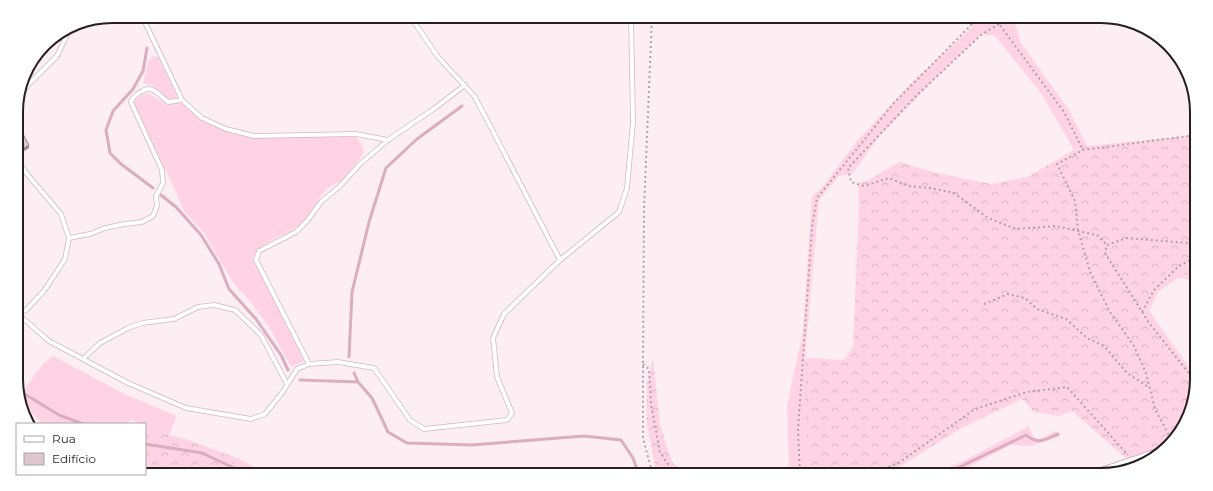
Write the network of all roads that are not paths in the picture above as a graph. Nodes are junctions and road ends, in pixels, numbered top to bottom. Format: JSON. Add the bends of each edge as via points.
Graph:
{"nodes":[{"id":1,"x":145,"y":23,"type":"edge"},
{"id":2,"x":415,"y":23,"type":"edge"},
{"id":3,"x":631,"y":23,"type":"edge"},
{"id":4,"x":67,"y":35,"type":"edge"},
{"id":5,"x":465,"y":85,"type":"junction"},
{"id":6,"x":27,"y":87,"type":"edge"},
{"id":7,"x":182,"y":100,"type":"junction"},
{"id":8,"x":388,"y":140,"type":"junction"},
{"id":9,"x":23,"y":170,"type":"edge"},
{"id":10,"x":70,"y":238,"type":"junction"},
{"id":11,"x":560,"y":260,"type":"junction"},
{"id":12,"x":23,"y":312,"type":"edge"},
{"id":13,"x":23,"y":318,"type":"edge"},
{"id":14,"x":83,"y":359,"type":"junction"},
{"id":15,"x":309,"y":364,"type":"junction"},
{"id":16,"x":287,"y":384,"type":"junction"}],
"edges":[{"from":1,"to":7,"type":"lane"},
{"from":2,"to":5,"type":"lane","via":[[438,57]]},
{"from":3,"to":11,"type":"lane","via":[[633,122],[628,188],[619,212]]},
{"from":4,"to":6,"type":"lane","via":[[57,56]]},
{"from":5,"to":8,"type":"lane"},
{"from":5,"to":11,"type":"lane","via":[[475,97]]},
{"from":7,"to":8,"type":"lane","via":[[202,118],[226,129],[254,136],[356,134]]},
{"from":7,"to":10,"type":"lane","via":[[168,102],[151,88],[145,88],[133,97],[131,102],[162,170],[163,183],[156,196],[157,206],[153,216],[142,222],[104,228]]},
{"from":8,"to":15,"type":"lane","via":[[321,202],[308,221],[296,232],[259,251],[256,260]]},
{"from":9,"to":10,"type":"lane","via":[[61,214]]},
{"from":10,"to":12,"type":"lane","via":[[64,259],[44,291]]},
{"from":11,"to":15,"type":"lane","via":[[504,314],[493,338],[497,377],[512,414],[507,420],[424,429],[410,420],[374,368],[338,362]]},
{"from":13,"to":14,"type":"lane","via":[[49,341]]},
{"from":14,"to":16,"type":"lane","via":[[128,383],[186,408],[251,419],[265,414]]},
{"from":14,"to":16,"type":"lane","via":[[100,343],[128,328],[142,323],[174,319],[198,307],[214,305],[235,310],[261,335]]},
{"from":15,"to":16,"type":"lane","via":[[297,369]]}]}
